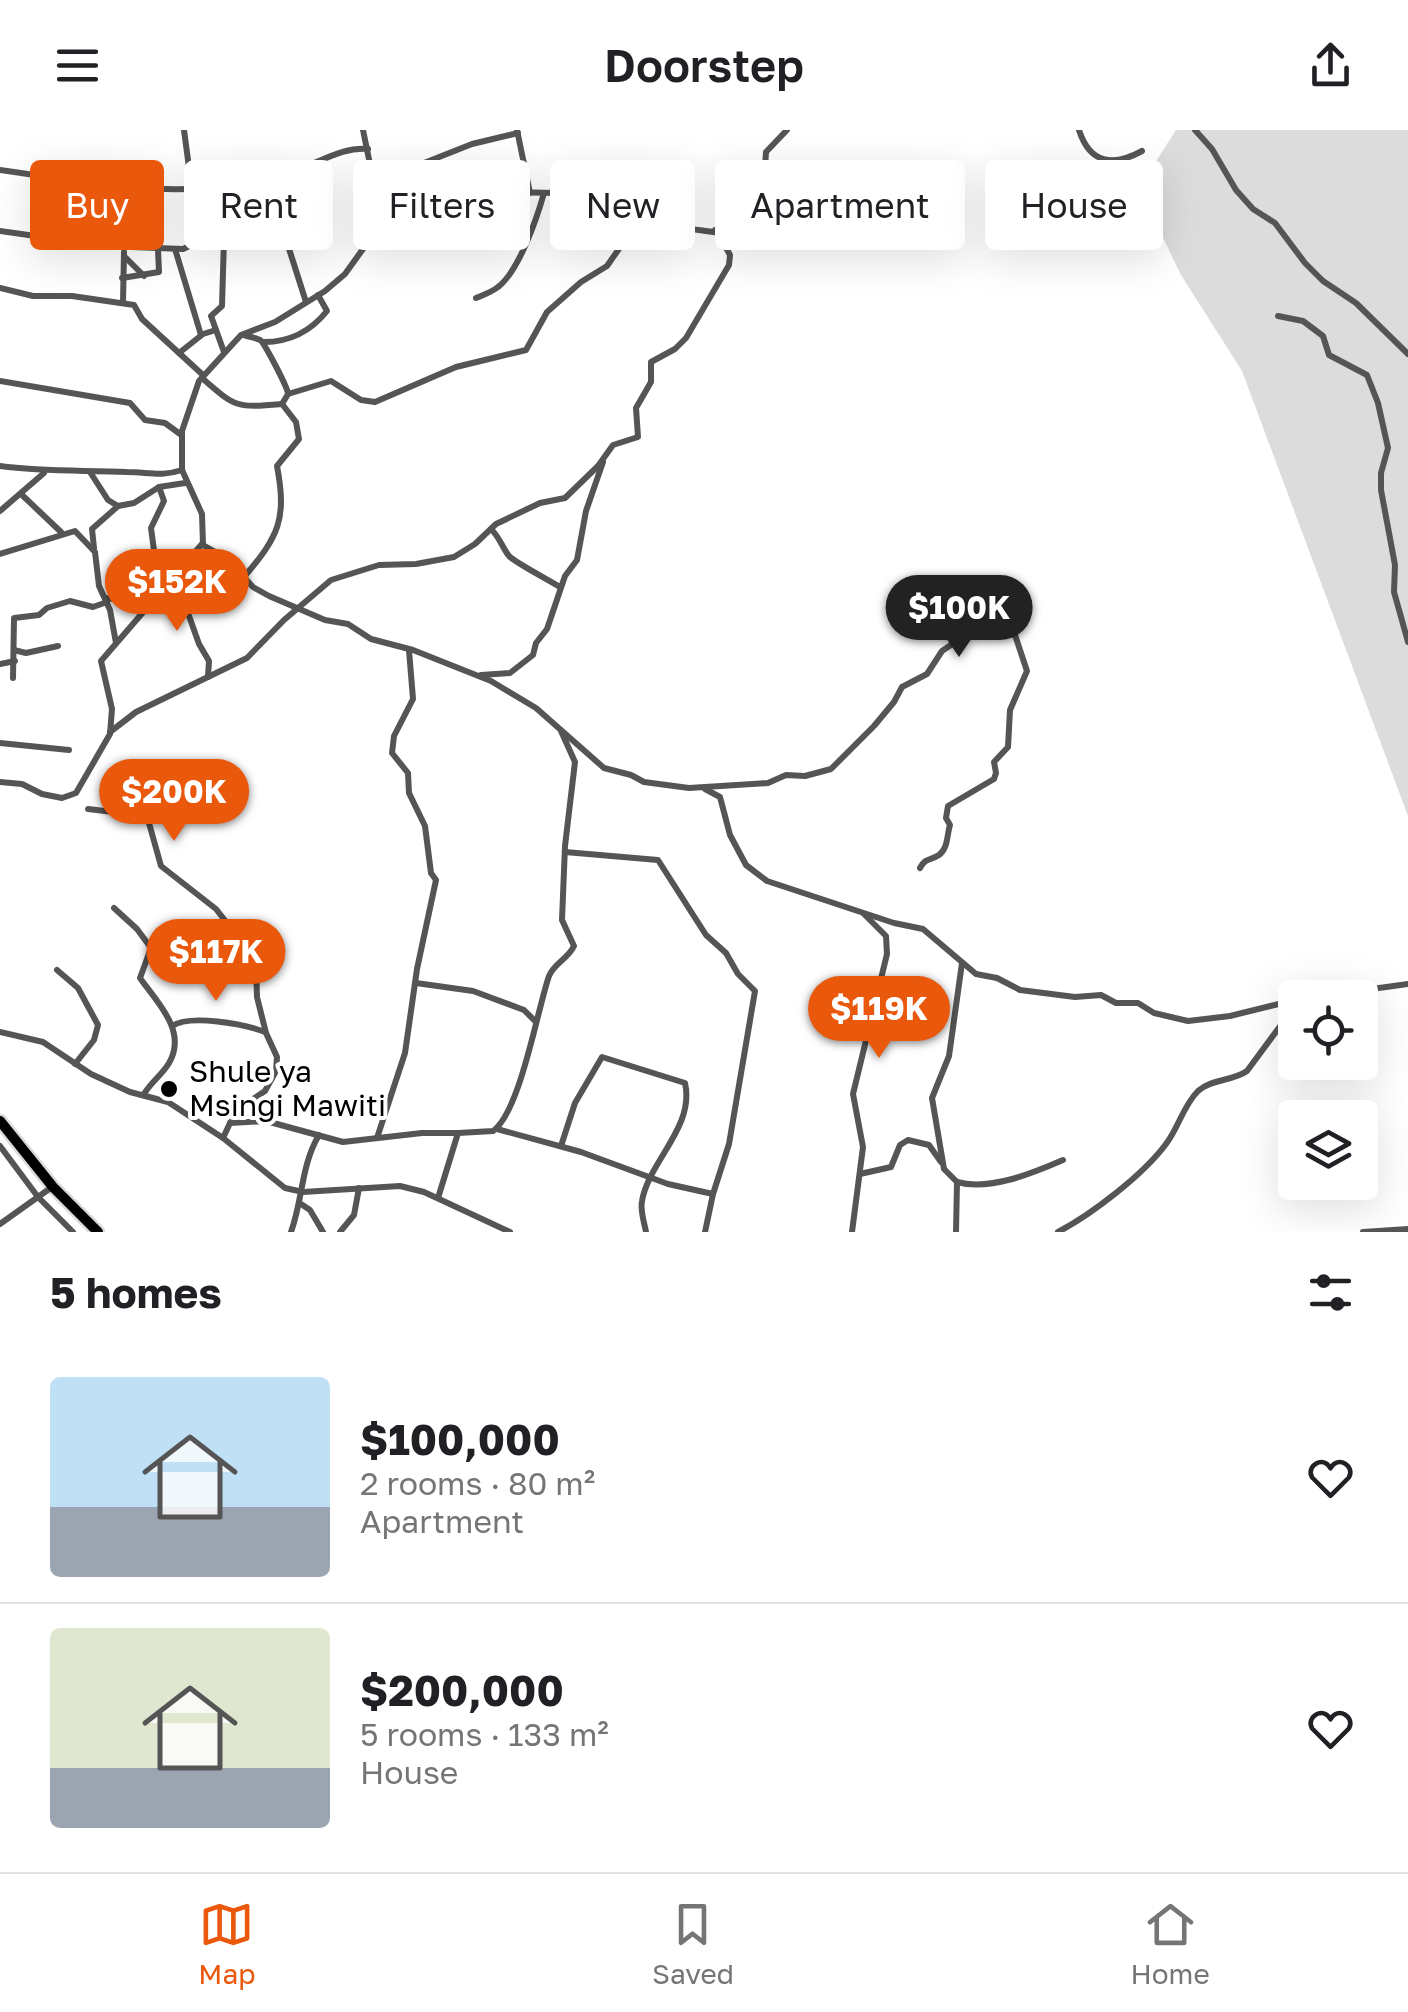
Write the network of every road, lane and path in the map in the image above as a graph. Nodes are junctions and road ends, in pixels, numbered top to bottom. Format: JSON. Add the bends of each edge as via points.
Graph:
{"nodes":[{"id":1,"x":184,"y":130,"type":"edge"},
{"id":2,"x":364,"y":130,"type":"edge"},
{"id":3,"x":788,"y":130,"type":"edge"},
{"id":4,"x":1079,"y":130,"type":"edge"},
{"id":5,"x":1195,"y":130,"type":"edge"},
{"id":6,"x":518,"y":131,"type":"edge"},
{"id":7,"x":368,"y":149,"type":"junction"},
{"id":8,"x":1142,"y":151,"type":"dead end"},
{"id":9,"x":190,"y":160,"type":"edge"},
{"id":10,"x":319,"y":160,"type":"edge"},
{"id":11,"x":370,"y":160,"type":"edge"},
{"id":12,"x":433,"y":160,"type":"edge"},
{"id":13,"x":524,"y":160,"type":"edge"},
{"id":14,"x":0,"y":170,"type":"edge"},
{"id":15,"x":30,"y":174,"type":"edge"},
{"id":16,"x":530,"y":192,"type":"edge"},
{"id":17,"x":544,"y":193,"type":"junction"},
{"id":18,"x":550,"y":193,"type":"edge"},
{"id":19,"x":695,"y":228,"type":"edge"},
{"id":20,"x":0,"y":231,"type":"edge"},
{"id":21,"x":714,"y":231,"type":"junction"},
{"id":22,"x":30,"y":235,"type":"edge"},
{"id":23,"x":184,"y":247,"type":"edge"},
{"id":24,"x":175,"y":249,"type":"junction"},
{"id":25,"x":120,"y":250,"type":"edge"},
{"id":26,"x":121,"y":250,"type":"edge"},
{"id":27,"x":158,"y":250,"type":"edge"},
{"id":28,"x":164,"y":250,"type":"edge"},
{"id":29,"x":226,"y":250,"type":"edge"},
{"id":30,"x":289,"y":250,"type":"edge"},
{"id":31,"x":361,"y":250,"type":"edge"},
{"id":32,"x":618,"y":250,"type":"edge"},
{"id":33,"x":144,"y":276,"type":"junction"},
{"id":34,"x":122,"y":278,"type":"junction"},
{"id":35,"x":0,"y":288,"type":"edge"},
{"id":36,"x":318,"y":295,"type":"junction"},
{"id":37,"x":476,"y":298,"type":"dead end"},
{"id":38,"x":123,"y":302,"type":"junction"},
{"id":39,"x":306,"y":302,"type":"junction"},
{"id":40,"x":1278,"y":316,"type":"dead end"},
{"id":41,"x":216,"y":330,"type":"junction"},
{"id":42,"x":201,"y":335,"type":"junction"},
{"id":43,"x":241,"y":335,"type":"junction"},
{"id":44,"x":263,"y":342,"type":"junction"},
{"id":45,"x":224,"y":352,"type":"junction"},
{"id":46,"x":180,"y":353,"type":"junction"},
{"id":47,"x":1408,"y":354,"type":"edge"},
{"id":48,"x":203,"y":376,"type":"junction"},
{"id":49,"x":0,"y":381,"type":"edge"},
{"id":50,"x":288,"y":394,"type":"junction"},
{"id":51,"x":282,"y":404,"type":"junction"},
{"id":52,"x":182,"y":434,"type":"junction"},
{"id":53,"x":604,"y":457,"type":"junction"},
{"id":54,"x":0,"y":466,"type":"edge"},
{"id":55,"x":182,"y":470,"type":"junction"},
{"id":56,"x":45,"y":472,"type":"junction"},
{"id":57,"x":90,"y":472,"type":"junction"},
{"id":58,"x":185,"y":483,"type":"junction"},
{"id":59,"x":159,"y":487,"type":"junction"},
{"id":60,"x":21,"y":494,"type":"junction"},
{"id":61,"x":118,"y":506,"type":"junction"},
{"id":62,"x":0,"y":511,"type":"edge"},
{"id":63,"x":490,"y":529,"type":"junction"},
{"id":64,"x":62,"y":533,"type":"junction"},
{"id":65,"x":202,"y":544,"type":"junction"},
{"id":66,"x":94,"y":549,"type":"junction"},
{"id":67,"x":0,"y":554,"type":"edge"},
{"id":68,"x":245,"y":578,"type":"junction"},
{"id":69,"x":170,"y":582,"type":"junction"},
{"id":70,"x":560,"y":587,"type":"junction"},
{"id":71,"x":178,"y":589,"type":"junction"},
{"id":72,"x":106,"y":600,"type":"junction"},
{"id":73,"x":150,"y":604,"type":"junction"},
{"id":74,"x":300,"y":608,"type":"junction"},
{"id":75,"x":13,"y":630,"type":"junction"},
{"id":76,"x":0,"y":633,"type":"edge"},
{"id":77,"x":1408,"y":642,"type":"edge"},
{"id":78,"x":116,"y":645,"type":"junction"},
{"id":79,"x":58,"y":646,"type":"dead end"},
{"id":80,"x":409,"y":649,"type":"junction"},
{"id":81,"x":14,"y":650,"type":"junction"},
{"id":82,"x":14,"y":661,"type":"junction"},
{"id":83,"x":0,"y":664,"type":"edge"},
{"id":84,"x":480,"y":675,"type":"junction"},
{"id":85,"x":208,"y":676,"type":"junction"},
{"id":86,"x":14,"y":678,"type":"dead end"},
{"id":87,"x":560,"y":729,"type":"junction"},
{"id":88,"x":110,"y":732,"type":"junction"},
{"id":89,"x":0,"y":744,"type":"edge"},
{"id":90,"x":69,"y":750,"type":"dead end"},
{"id":91,"x":0,"y":782,"type":"edge"},
{"id":92,"x":704,"y":788,"type":"junction"},
{"id":93,"x":88,"y":809,"type":"dead end"},
{"id":94,"x":565,"y":852,"type":"junction"},
{"id":95,"x":920,"y":868,"type":"dead end"},
{"id":96,"x":114,"y":908,"type":"dead end"},
{"id":97,"x":863,"y":914,"type":"junction"},
{"id":98,"x":239,"y":940,"type":"junction"},
{"id":99,"x":151,"y":950,"type":"junction"},
{"id":100,"x":962,"y":963,"type":"junction"},
{"id":101,"x":57,"y":970,"type":"dead end"},
{"id":102,"x":416,"y":983,"type":"junction"},
{"id":103,"x":1408,"y":984,"type":"edge"},
{"id":104,"x":1378,"y":988,"type":"edge"},
{"id":105,"x":1278,"y":1006,"type":"edge"},
{"id":106,"x":536,"y":1022,"type":"junction"},
{"id":107,"x":172,"y":1026,"type":"junction"},
{"id":108,"x":1278,"y":1027,"type":"edge"},
{"id":109,"x":0,"y":1032,"type":"edge"},
{"id":110,"x":266,"y":1033,"type":"junction"},
{"id":111,"x":74,"y":1064,"type":"junction"},
{"id":112,"x":144,"y":1094,"type":"junction"},
{"id":113,"x":0,"y":1122,"type":"edge"},
{"id":114,"x":230,"y":1123,"type":"junction"},
{"id":115,"x":496,"y":1129,"type":"junction"},
{"id":116,"x":458,"y":1133,"type":"junction"},
{"id":117,"x":319,"y":1135,"type":"junction"},
{"id":118,"x":223,"y":1138,"type":"junction"},
{"id":119,"x":377,"y":1138,"type":"junction"},
{"id":120,"x":561,"y":1146,"type":"junction"},
{"id":121,"x":1,"y":1150,"type":"edge"},
{"id":122,"x":1063,"y":1160,"type":"dead end"},
{"id":123,"x":944,"y":1165,"type":"junction"},
{"id":124,"x":860,"y":1174,"type":"junction"},
{"id":125,"x":650,"y":1178,"type":"junction"},
{"id":126,"x":957,"y":1182,"type":"junction"},
{"id":127,"x":53,"y":1187,"type":"junction"},
{"id":128,"x":358,"y":1188,"type":"junction"},
{"id":129,"x":303,"y":1192,"type":"junction"},
{"id":130,"x":712,"y":1194,"type":"junction"},
{"id":131,"x":38,"y":1197,"type":"junction"},
{"id":132,"x":438,"y":1198,"type":"junction"},
{"id":133,"x":301,"y":1204,"type":"junction"},
{"id":134,"x":0,"y":1224,"type":"edge"},
{"id":135,"x":1408,"y":1230,"type":"edge"},
{"id":136,"x":74,"y":1232,"type":"edge"},
{"id":137,"x":98,"y":1232,"type":"edge"},
{"id":138,"x":291,"y":1232,"type":"edge"},
{"id":139,"x":323,"y":1232,"type":"edge"},
{"id":140,"x":340,"y":1232,"type":"edge"},
{"id":141,"x":510,"y":1232,"type":"edge"},
{"id":142,"x":646,"y":1232,"type":"edge"},
{"id":143,"x":705,"y":1232,"type":"edge"},
{"id":144,"x":852,"y":1232,"type":"edge"},
{"id":145,"x":956,"y":1232,"type":"edge"},
{"id":146,"x":1058,"y":1232,"type":"edge"},
{"id":147,"x":1363,"y":1232,"type":"edge"}],
"edges":[{"from":1,"to":9,"type":"street"},
{"from":2,"to":7,"type":"street"},
{"from":3,"to":21,"type":"street","via":[[766,154],[762,213],[747,224]]},
{"from":4,"to":8,"type":"street","via":[[1096,156],[1119,161]]},
{"from":5,"to":47,"type":"street","via":[[1252,209]]},
{"from":6,"to":12,"type":"street"},
{"from":6,"to":13,"type":"street"},
{"from":7,"to":10,"type":"street"},
{"from":7,"to":11,"type":"street"},
{"from":14,"to":15,"type":"street"},
{"from":16,"to":17,"type":"street"},
{"from":17,"to":18,"type":"street"},
{"from":17,"to":37,"type":"street","via":[[512,270],[496,290]]},
{"from":19,"to":21,"type":"street"},
{"from":20,"to":22,"type":"street"},
{"from":21,"to":53,"type":"street","via":[[725,241],[729,265],[686,338],[651,362],[651,382],[636,408],[638,437],[615,443]]},
{"from":23,"to":24,"type":"street"},
{"from":24,"to":28,"type":"street"},
{"from":24,"to":42,"type":"street"},
{"from":25,"to":34,"type":"street"},
{"from":26,"to":33,"type":"street"},
{"from":27,"to":33,"type":"street","via":[[160,271]]},
{"from":29,"to":41,"type":"street","via":[[222,306],[211,316]]},
{"from":30,"to":39,"type":"street"},
{"from":31,"to":36,"type":"street"},
{"from":32,"to":50,"type":"street","via":[[548,312],[524,352],[444,371],[375,402],[331,380]]},
{"from":33,"to":34,"type":"street"},
{"from":34,"to":38,"type":"street"},
{"from":35,"to":38,"type":"street"},
{"from":36,"to":39,"type":"street"},
{"from":36,"to":44,"type":"street","via":[[327,308],[312,327],[291,339]]},
{"from":38,"to":46,"type":"street","via":[[134,305]]},
{"from":39,"to":43,"type":"street"},
{"from":40,"to":77,"type":"street","via":[[1303,321],[1324,337],[1331,357],[1370,381],[1388,448],[1381,490],[1394,592]]},
{"from":41,"to":42,"type":"street"},
{"from":41,"to":45,"type":"street"},
{"from":42,"to":46,"type":"street"},
{"from":43,"to":44,"type":"street"},
{"from":43,"to":45,"type":"street"},
{"from":44,"to":50,"type":"street"},
{"from":45,"to":48,"type":"street"},
{"from":46,"to":48,"type":"street"},
{"from":48,"to":51,"type":"street","via":[[237,404]]},
{"from":48,"to":52,"type":"street"},
{"from":49,"to":52,"type":"street","via":[[130,403],[145,420]]},
{"from":50,"to":51,"type":"street"},
{"from":51,"to":68,"type":"street","via":[[296,422],[298,443],[277,466],[283,497],[278,528]]},
{"from":52,"to":55,"type":"street"},
{"from":53,"to":63,"type":"street","via":[[565,498]]},
{"from":53,"to":70,"type":"street","via":[[577,560]]},
{"from":54,"to":56,"type":"street"},
{"from":55,"to":57,"type":"street"},
{"from":55,"to":58,"type":"street"},
{"from":56,"to":57,"type":"street"},
{"from":56,"to":60,"type":"street"},
{"from":57,"to":61,"type":"street"},
{"from":58,"to":59,"type":"street"},
{"from":58,"to":65,"type":"street","via":[[202,514]]},
{"from":59,"to":61,"type":"street"},
{"from":59,"to":69,"type":"street","via":[[164,502],[152,540],[161,574]]},
{"from":60,"to":62,"type":"street"},
{"from":60,"to":64,"type":"street"},
{"from":61,"to":66,"type":"street","via":[[92,528]]},
{"from":63,"to":70,"type":"street","via":[[510,557]]},
{"from":63,"to":74,"type":"street","via":[[454,557],[346,573]]},
{"from":64,"to":66,"type":"street","via":[[76,530]]},
{"from":64,"to":67,"type":"street"},
{"from":65,"to":68,"type":"street"},
{"from":65,"to":69,"type":"street"},
{"from":66,"to":72,"type":"street"},
{"from":68,"to":71,"type":"street"},
{"from":68,"to":74,"type":"street"},
{"from":69,"to":71,"type":"street"},
{"from":69,"to":73,"type":"street"},
{"from":70,"to":84,"type":"street","via":[[530,660],[510,673]]},
{"from":71,"to":85,"type":"street","via":[[209,660]]},
{"from":72,"to":73,"type":"street"},
{"from":72,"to":75,"type":"street","via":[[93,606],[67,602],[14,618]]},
{"from":72,"to":78,"type":"street"},
{"from":73,"to":78,"type":"street"},
{"from":74,"to":80,"type":"street"},
{"from":74,"to":85,"type":"street","via":[[247,658]]},
{"from":75,"to":76,"type":"street"},
{"from":75,"to":81,"type":"street"},
{"from":78,"to":88,"type":"street","via":[[100,663],[112,709]]},
{"from":79,"to":81,"type":"street"},
{"from":80,"to":84,"type":"street"},
{"from":80,"to":102,"type":"street","via":[[413,699],[392,754],[408,773],[436,879]]},
{"from":81,"to":82,"type":"street"},
{"from":82,"to":83,"type":"street"},
{"from":82,"to":86,"type":"street"},
{"from":84,"to":87,"type":"street"},
{"from":85,"to":88,"type":"street"},
{"from":87,"to":92,"type":"street","via":[[608,770],[650,784]]},
{"from":87,"to":94,"type":"street","via":[[575,762]]},
{"from":88,"to":91,"type":"street","via":[[71,796]]},
{"from":89,"to":90,"type":"street"},
{"from":92,"to":95,"type":"street","via":[[832,768],[942,651],[994,616],[1009,616],[1027,671],[1010,710],[1008,748],[994,762],[994,780],[948,806],[944,850]]},
{"from":92,"to":97,"type":"street","via":[[718,795],[732,840],[750,869],[769,883]]},
{"from":93,"to":98,"type":"street","via":[[147,816],[161,866],[209,902]]},
{"from":94,"to":106,"type":"street","via":[[563,926],[574,946],[550,974]]},
{"from":94,"to":130,"type":"street","via":[[658,860],[706,935],[755,991],[728,1144]]},
{"from":96,"to":99,"type":"street"},
{"from":97,"to":100,"type":"street","via":[[923,929]]},
{"from":97,"to":124,"type":"street","via":[[887,944],[853,1094],[864,1147]]},
{"from":98,"to":99,"type":"street","via":[[184,947],[160,937]]},
{"from":98,"to":110,"type":"street","via":[[256,966]]},
{"from":99,"to":107,"type":"street","via":[[140,978]]},
{"from":100,"to":105,"type":"street","via":[[1026,992],[1101,995],[1188,1021]]},
{"from":100,"to":123,"type":"street","via":[[948,1056],[932,1098]]},
{"from":101,"to":111,"type":"street","via":[[82,994],[98,1026]]},
{"from":102,"to":106,"type":"street","via":[[466,989],[524,1010]]},
{"from":102,"to":119,"type":"street","via":[[405,1054]]},
{"from":103,"to":104,"type":"street"},
{"from":106,"to":115,"type":"street","via":[[506,1118]]},
{"from":107,"to":110,"type":"street","via":[[216,1022]]},
{"from":107,"to":112,"type":"street","via":[[172,1057]]},
{"from":108,"to":146,"type":"street","via":[[1238,1078],[1198,1091],[1166,1145],[1137,1174]]},
{"from":109,"to":111,"type":"street","via":[[43,1042]]},
{"from":110,"to":114,"type":"street","via":[[276,1071]]},
{"from":111,"to":112,"type":"street"},
{"from":112,"to":118,"type":"street"},
{"from":113,"to":127,"type":"highway"},
{"from":114,"to":117,"type":"street","via":[[266,1121]]},
{"from":114,"to":118,"type":"street"},
{"from":115,"to":116,"type":"street"},
{"from":115,"to":120,"type":"street"},
{"from":116,"to":119,"type":"street"},
{"from":116,"to":132,"type":"street"},
{"from":117,"to":119,"type":"street","via":[[342,1142]]},
{"from":117,"to":129,"type":"street","via":[[305,1166]]},
{"from":118,"to":129,"type":"street","via":[[282,1187]]},
{"from":120,"to":125,"type":"street"},
{"from":120,"to":125,"type":"street","via":[[575,1103],[602,1057],[682,1081],[687,1088],[677,1126]]},
{"from":121,"to":131,"type":"street"},
{"from":122,"to":126,"type":"street","via":[[1018,1176]]},
{"from":123,"to":124,"type":"street","via":[[929,1145],[913,1140],[900,1145],[891,1167]]},
{"from":123,"to":126,"type":"street"},
{"from":124,"to":144,"type":"street"},
{"from":125,"to":130,"type":"street"},
{"from":125,"to":142,"type":"street","via":[[641,1205]]},
{"from":126,"to":145,"type":"street"},
{"from":127,"to":131,"type":"street"},
{"from":127,"to":137,"type":"highway"},
{"from":128,"to":129,"type":"street"},
{"from":128,"to":132,"type":"street","via":[[400,1186]]},
{"from":128,"to":140,"type":"street","via":[[354,1215]]},
{"from":129,"to":133,"type":"street"},
{"from":130,"to":143,"type":"street"},
{"from":131,"to":134,"type":"street"},
{"from":131,"to":136,"type":"street"},
{"from":132,"to":141,"type":"street"},
{"from":133,"to":138,"type":"street"},
{"from":133,"to":139,"type":"street"},
{"from":135,"to":147,"type":"street"}]}
